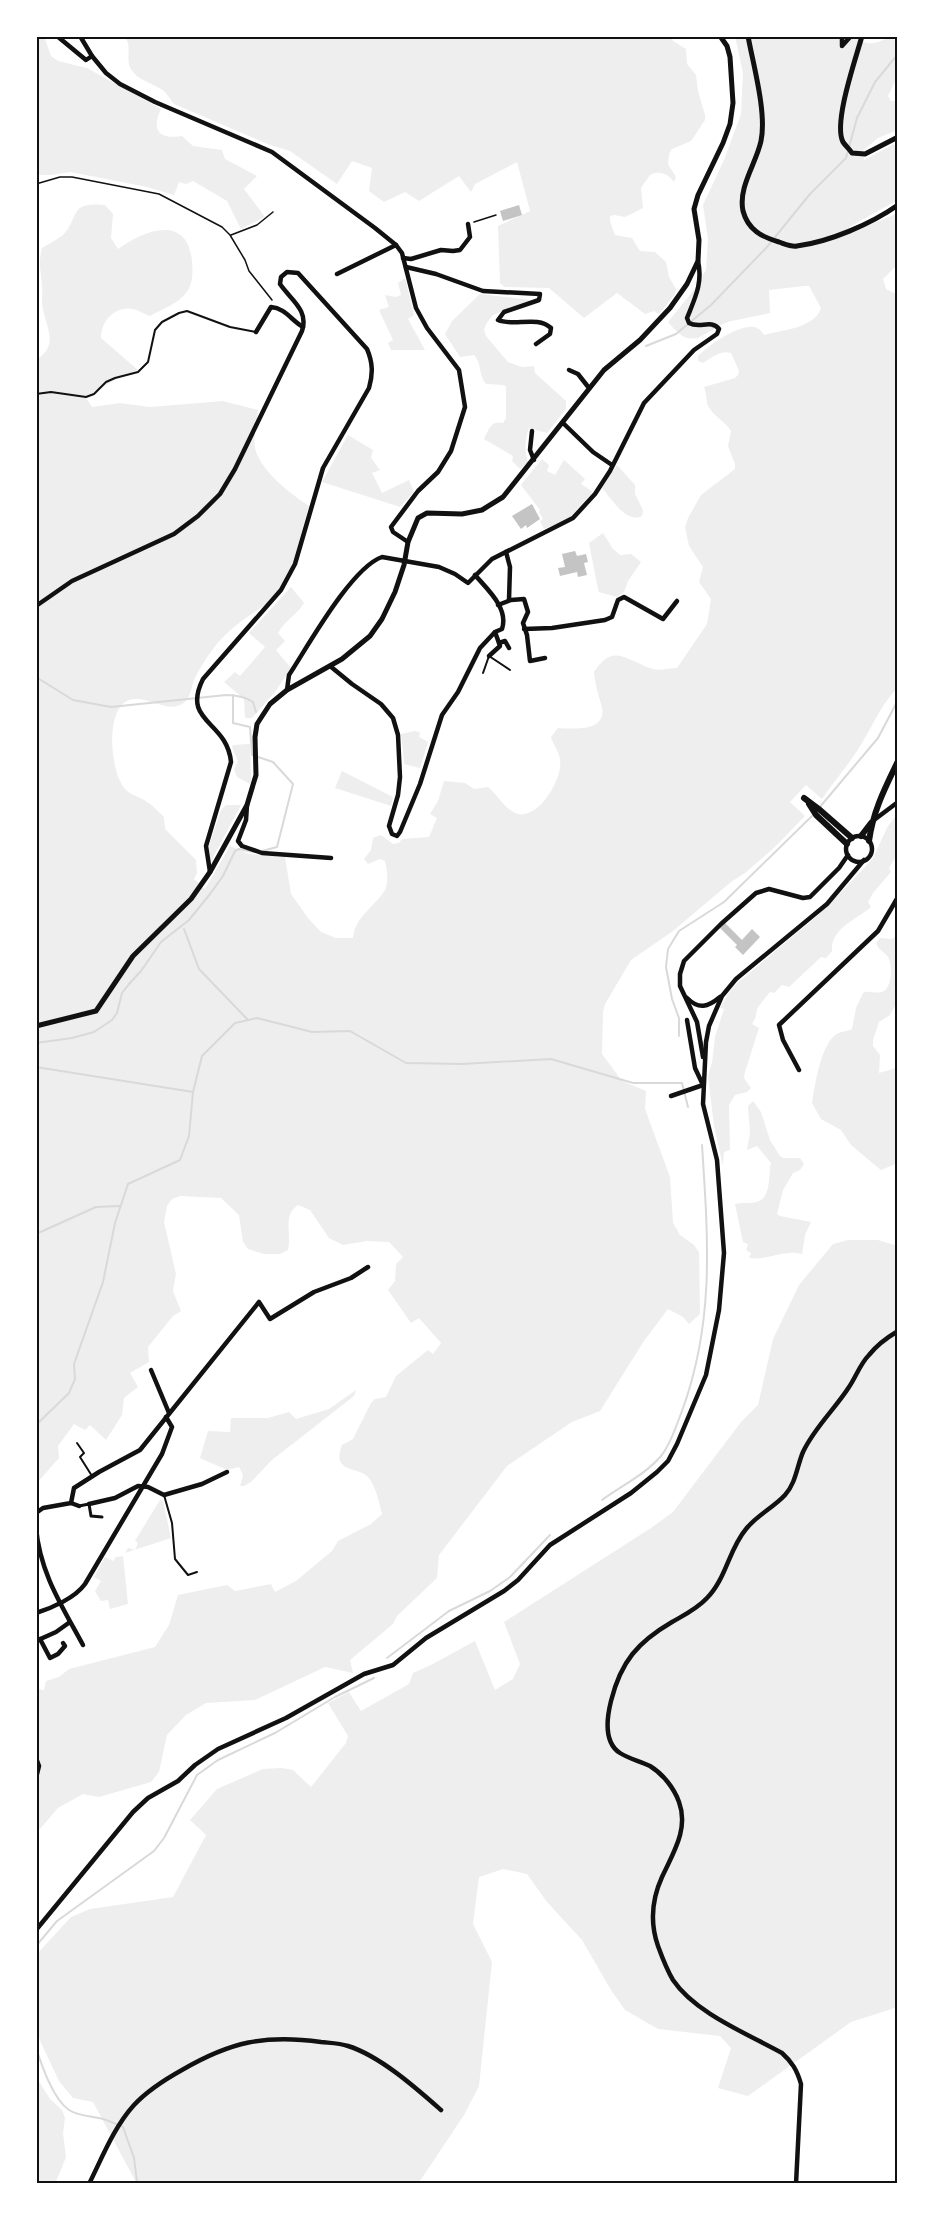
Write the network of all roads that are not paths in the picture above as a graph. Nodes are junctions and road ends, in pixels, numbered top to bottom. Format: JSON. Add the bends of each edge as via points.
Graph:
{"nodes":[{"id":1,"x":57,"y":36,"type":"edge"},
{"id":2,"x":80,"y":36,"type":"edge"},
{"id":3,"x":720,"y":36,"type":"edge"},
{"id":4,"x":748,"y":36,"type":"edge"},
{"id":5,"x":842,"y":36,"type":"edge"},
{"id":6,"x":851,"y":36,"type":"edge"},
{"id":7,"x":862,"y":36,"type":"edge"},
{"id":8,"x":92,"y":56,"type":"junction"},
{"id":9,"x":898,"y":137,"type":"edge"},
{"id":10,"x":898,"y":205,"type":"edge"},
{"id":11,"x":468,"y":224,"type":"road end"},
{"id":12,"x":396,"y":244,"type":"junction"},
{"id":13,"x":404,"y":258,"type":"junction"},
{"id":14,"x":698,"y":261,"type":"junction"},
{"id":15,"x":406,"y":267,"type":"junction"},
{"id":16,"x":337,"y":274,"type":"dead end"},
{"id":17,"x":303,"y":327,"type":"junction"},
{"id":18,"x":256,"y":332,"type":"joint"},
{"id":19,"x":536,"y":344,"type":"dead end"},
{"id":20,"x":569,"y":370,"type":"dead end"},
{"id":21,"x":589,"y":388,"type":"junction"},
{"id":22,"x":36,"y":394,"type":"edge"},
{"id":23,"x":562,"y":423,"type":"junction"},
{"id":24,"x":532,"y":431,"type":"dead end"},
{"id":25,"x":534,"y":460,"type":"junction"},
{"id":26,"x":612,"y":465,"type":"junction"},
{"id":27,"x":408,"y":542,"type":"junction"},
{"id":28,"x":506,"y":552,"type":"junction"},
{"id":29,"x":404,"y":564,"type":"junction"},
{"id":30,"x":475,"y":575,"type":"junction"},
{"id":31,"x":509,"y":600,"type":"junction"},
{"id":32,"x":677,"y":601,"type":"dead end"},
{"id":33,"x":498,"y":605,"type":"junction"},
{"id":34,"x":36,"y":606,"type":"edge"},
{"id":35,"x":524,"y":629,"type":"junction"},
{"id":36,"x":495,"y":632,"type":"junction"},
{"id":37,"x":499,"y":643,"type":"junction"},
{"id":38,"x":509,"y":648,"type":"dead end"},
{"id":39,"x":489,"y":656,"type":"junction"},
{"id":40,"x":545,"y":658,"type":"dead end"},
{"id":41,"x":330,"y":666,"type":"junction"},
{"id":42,"x":510,"y":670,"type":"dead end"},
{"id":43,"x":483,"y":673,"type":"dead end"},
{"id":44,"x":287,"y":690,"type":"junction"},
{"id":45,"x":898,"y":761,"type":"edge"},
{"id":46,"x":806,"y":801,"type":"dead end"},
{"id":47,"x":898,"y":802,"type":"edge"},
{"id":48,"x":247,"y":805,"type":"junction"},
{"id":49,"x":871,"y":823,"type":"junction"},
{"id":50,"x":861,"y":836,"type":"junction"},
{"id":51,"x":849,"y":841,"type":"junction"},
{"id":52,"x":869,"y":841,"type":"junction"},
{"id":53,"x":848,"y":855,"type":"junction"},
{"id":54,"x":331,"y":858,"type":"dead end"},
{"id":55,"x":864,"y":860,"type":"junction"},
{"id":56,"x":210,"y":872,"type":"junction"},
{"id":57,"x":898,"y":897,"type":"edge"},
{"id":58,"x":683,"y":993,"type":"junction"},
{"id":59,"x":722,"y":996,"type":"junction"},
{"id":60,"x":687,"y":1020,"type":"dead end"},
{"id":61,"x":36,"y":1026,"type":"edge"},
{"id":62,"x":705,"y":1069,"type":"junction"},
{"id":63,"x":799,"y":1070,"type":"dead end"},
{"id":64,"x":703,"y":1085,"type":"junction"},
{"id":65,"x":671,"y":1096,"type":"dead end"},
{"id":66,"x":368,"y":1267,"type":"dead end"},
{"id":67,"x":898,"y":1332,"type":"edge"},
{"id":68,"x":151,"y":1370,"type":"dead end"},
{"id":69,"x":167,"y":1415,"type":"junction"},
{"id":70,"x":76,"y":1443,"type":"dead end"},
{"id":71,"x":227,"y":1472,"type":"dead end"},
{"id":72,"x":92,"y":1476,"type":"junction"},
{"id":73,"x":142,"y":1486,"type":"junction"},
{"id":74,"x":164,"y":1495,"type":"junction"},
{"id":75,"x":68,"y":1504,"type":"junction"},
{"id":76,"x":89,"y":1504,"type":"junction"},
{"id":77,"x":79,"y":1506,"type":"joint"},
{"id":78,"x":36,"y":1513,"type":"edge"},
{"id":79,"x":102,"y":1517,"type":"dead end"},
{"id":80,"x":36,"y":1528,"type":"edge"},
{"id":81,"x":37,"y":1542,"type":"edge"},
{"id":82,"x":196,"y":1572,"type":"dead end"},
{"id":83,"x":58,"y":1603,"type":"junction"},
{"id":84,"x":36,"y":1613,"type":"edge"},
{"id":85,"x":70,"y":1622,"type":"junction"},
{"id":86,"x":38,"y":1640,"type":"edge"},
{"id":87,"x":63,"y":1643,"type":"dead end"},
{"id":88,"x":83,"y":1645,"type":"dead end"},
{"id":89,"x":36,"y":1758,"type":"edge"},
{"id":90,"x":36,"y":1778,"type":"edge"},
{"id":91,"x":36,"y":1930,"type":"edge"},
{"id":92,"x":441,"y":2110,"type":"dead end"},
{"id":93,"x":796,"y":2181,"type":"edge"},
{"id":94,"x":89,"y":2184,"type":"edge"}],
"edges":[{"from":1,"to":8,"type":"street","via":[[86,60]]},
{"from":2,"to":8,"type":"street"},
{"from":3,"to":14,"type":"street","via":[[730,57],[733,103],[730,124],[694,209]]},
{"from":4,"to":10,"type":"street","via":[[762,115],[761,140],[742,195],[743,212],[750,225],[761,237],[794,247],[839,235]]},
{"from":5,"to":6,"type":"street","via":[[842,46]]},
{"from":7,"to":9,"type":"street","via":[[842,110],[842,141],[852,153],[865,153]]},
{"from":8,"to":12,"type":"street","via":[[120,84],[272,152]]},
{"from":11,"to":13,"type":"street","via":[[470,237],[460,250]]},
{"from":12,"to":13,"type":"street"},
{"from":12,"to":16,"type":"street"},
{"from":13,"to":15,"type":"street"},
{"from":14,"to":21,"type":"street","via":[[670,308]]},
{"from":14,"to":26,"type":"street","via":[[699,290],[687,318],[695,326],[716,325],[717,334],[694,350],[644,403]]},
{"from":15,"to":19,"type":"street","via":[[483,291],[540,294],[539,300],[504,312],[498,320],[548,324],[550,334]]},
{"from":15,"to":27,"type":"street","via":[[416,308],[459,370],[465,401],[464,417],[451,451],[438,472],[392,523],[393,532]]},
{"from":17,"to":18,"type":"street","via":[[279,307],[271,307]]},
{"from":17,"to":34,"type":"street","via":[[220,494],[174,534],[72,581]]},
{"from":17,"to":56,"type":"street","via":[[302,311],[280,284],[287,272],[300,276],[368,349],[372,379],[323,468],[295,564],[286,581],[197,690],[197,707],[221,735],[231,762],[206,846]]},
{"from":18,"to":22,"type":"lane","via":[[187,311],[179,313],[155,330],[148,362],[138,372],[106,382],[86,397]]},
{"from":20,"to":21,"type":"street","via":[[578,374]]},
{"from":21,"to":23,"type":"street"},
{"from":23,"to":25,"type":"street"},
{"from":23,"to":26,"type":"street"},
{"from":24,"to":25,"type":"street","via":[[530,450]]},
{"from":25,"to":27,"type":"street","via":[[489,508],[462,514],[422,515]]},
{"from":26,"to":28,"type":"street","via":[[595,494],[573,518]]},
{"from":27,"to":29,"type":"street"},
{"from":28,"to":30,"type":"street"},
{"from":28,"to":31,"type":"street","via":[[510,567]]},
{"from":29,"to":30,"type":"street","via":[[438,567],[468,583]]},
{"from":29,"to":41,"type":"street","via":[[387,608],[369,636]]},
{"from":29,"to":44,"type":"street","via":[[382,557],[353,581],[289,675]]},
{"from":30,"to":33,"type":"street"},
{"from":31,"to":33,"type":"street"},
{"from":31,"to":35,"type":"street","via":[[524,599],[528,612]]},
{"from":32,"to":35,"type":"street","via":[[663,619],[624,597],[618,600],[612,617],[605,620]]},
{"from":33,"to":36,"type":"street","via":[[504,623]]},
{"from":35,"to":40,"type":"street","via":[[530,661]]},
{"from":36,"to":37,"type":"street"},
{"from":36,"to":41,"type":"street","via":[[474,656],[458,692],[442,715],[420,784],[397,836],[389,826],[400,777],[393,717]]},
{"from":37,"to":38,"type":"street","via":[[505,641]]},
{"from":37,"to":39,"type":"street"},
{"from":39,"to":42,"type":"lane"},
{"from":39,"to":43,"type":"lane"},
{"from":41,"to":44,"type":"street"},
{"from":44,"to":48,"type":"street","via":[[270,704],[257,724],[256,775]]},
{"from":45,"to":49,"type":"main road"},
{"from":46,"to":51,"type":"main road","via":[[816,815]]},
{"from":47,"to":49,"type":"street"},
{"from":48,"to":54,"type":"street","via":[[238,841],[242,846],[262,853]]},
{"from":48,"to":56,"type":"street"},
{"from":49,"to":50,"type":"main road"},
{"from":49,"to":52,"type":"main road"},
{"from":50,"to":51,"type":"street"},
{"from":50,"to":52,"type":"street"},
{"from":51,"to":53,"type":"street"},
{"from":52,"to":55,"type":"street","via":[[871,852]]},
{"from":53,"to":55,"type":"street"},
{"from":53,"to":58,"type":"street","via":[[810,897],[769,889],[749,898],[684,961],[680,979]]},
{"from":55,"to":59,"type":"street","via":[[827,904],[736,979]]},
{"from":56,"to":61,"type":"street","via":[[191,899],[133,956],[96,1011]]},
{"from":57,"to":63,"type":"street","via":[[879,931],[779,1025]]},
{"from":58,"to":59,"type":"street","via":[[698,1006],[712,1004]]},
{"from":58,"to":62,"type":"street","via":[[697,1022]]},
{"from":59,"to":62,"type":"street","via":[[709,1026]]},
{"from":60,"to":64,"type":"street","via":[[695,1068]]},
{"from":62,"to":64,"type":"street"},
{"from":64,"to":65,"type":"street"},
{"from":64,"to":91,"type":"street","via":[[703,1104],[717,1160],[724,1253],[719,1310],[706,1375],[668,1461],[631,1493],[550,1545],[504,1591],[426,1638],[393,1665],[364,1674],[286,1718],[224,1745],[178,1781],[148,1798]]},
{"from":66,"to":69,"type":"street","via":[[314,1292],[270,1319],[260,1302]]},
{"from":67,"to":93,"type":"street","via":[[869,1354],[803,1451],[791,1487],[746,1528],[709,1597],[645,1640],[627,1659],[611,1701],[611,1744],[617,1752],[662,1775],[675,1793],[682,1813],[680,1839],[653,1903],[653,1932],[660,1952],[673,1980],[690,1998],[714,2016],[782,2053],[798,2074],[801,2084]]},
{"from":68,"to":69,"type":"street"},
{"from":69,"to":72,"type":"street","via":[[140,1450]]},
{"from":69,"to":73,"type":"street","via":[[172,1427],[168,1442]]},
{"from":70,"to":72,"type":"lane"},
{"from":71,"to":74,"type":"street","via":[[202,1485]]},
{"from":72,"to":75,"type":"street","via":[[74,1488]]},
{"from":73,"to":74,"type":"street"},
{"from":73,"to":76,"type":"street"},
{"from":73,"to":83,"type":"street","via":[[80,1591]]},
{"from":74,"to":82,"type":"lane","via":[[172,1523],[175,1559],[188,1575]]},
{"from":75,"to":77,"type":"street"},
{"from":75,"to":78,"type":"street"},
{"from":76,"to":77,"type":"street"},
{"from":76,"to":79,"type":"street","via":[[91,1516]]},
{"from":80,"to":81,"type":"street"},
{"from":81,"to":83,"type":"street"},
{"from":83,"to":84,"type":"street"},
{"from":83,"to":85,"type":"street"},
{"from":85,"to":86,"type":"street"},
{"from":85,"to":88,"type":"street"},
{"from":86,"to":87,"type":"street","via":[[50,1658],[60,1652]]},
{"from":89,"to":90,"type":"street"},
{"from":92,"to":94,"type":"street","via":[[377,2061],[347,2046],[303,2039],[255,2040],[209,2056],[160,2083],[128,2112]]}]}
